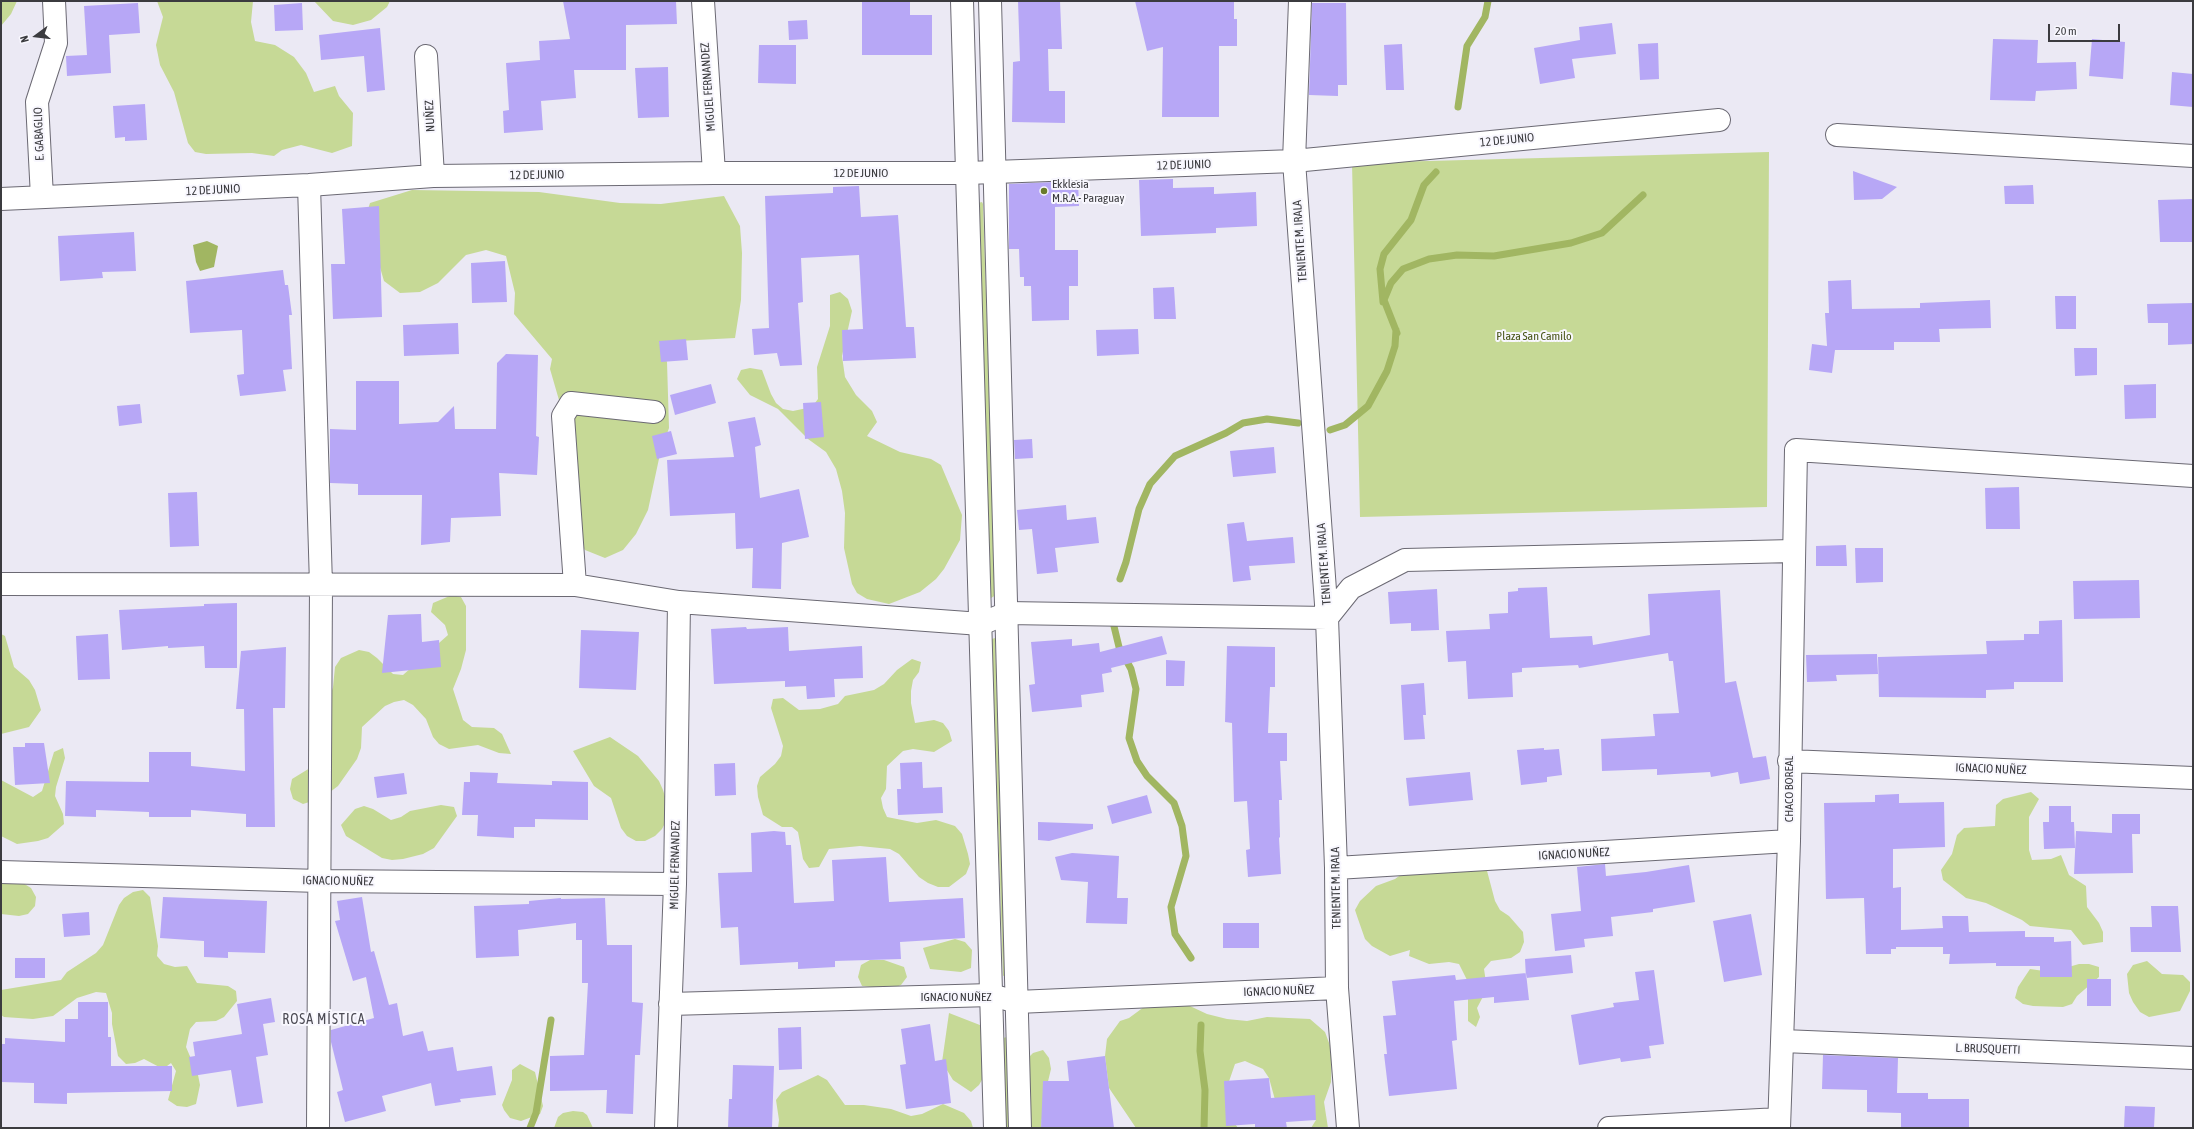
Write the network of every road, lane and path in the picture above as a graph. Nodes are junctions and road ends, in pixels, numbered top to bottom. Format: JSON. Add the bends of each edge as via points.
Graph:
{"nodes":[{"id":1,"x":54,"y":1,"type":"edge"},
{"id":2,"x":703,"y":1,"type":"edge"},
{"id":3,"x":962,"y":1,"type":"edge"},
{"id":4,"x":990,"y":1,"type":"edge"},
{"id":5,"x":1300,"y":1,"type":"edge"},
{"id":6,"x":426,"y":56,"type":"dead end"},
{"id":7,"x":1719,"y":120,"type":"dead end"},
{"id":8,"x":1837,"y":135,"type":"dead end"},
{"id":9,"x":2193,"y":156,"type":"edge"},
{"id":10,"x":1294,"y":161,"type":"junction"},
{"id":11,"x":995,"y":172,"type":"junction"},
{"id":12,"x":714,"y":173,"type":"junction"},
{"id":13,"x":967,"y":173,"type":"junction"},
{"id":14,"x":433,"y":176,"type":"junction"},
{"id":15,"x":309,"y":185,"type":"junction"},
{"id":16,"x":42,"y":197,"type":"junction"},
{"id":17,"x":1,"y":199,"type":"edge"},
{"id":18,"x":654,"y":412,"type":"dead end"},
{"id":19,"x":2193,"y":476,"type":"edge"},
{"id":20,"x":1793,"y":551,"type":"junction"},
{"id":21,"x":1,"y":584,"type":"edge"},
{"id":22,"x":321,"y":585,"type":"junction"},
{"id":23,"x":575,"y":585,"type":"junction"},
{"id":24,"x":679,"y":602,"type":"junction"},
{"id":25,"x":1007,"y":613,"type":"junction"},
{"id":26,"x":1327,"y":618,"type":"junction"},
{"id":27,"x":980,"y":624,"type":"junction"},
{"id":28,"x":1789,"y":760,"type":"junction"},
{"id":29,"x":2193,"y":778,"type":"edge"},
{"id":30,"x":1789,"y":841,"type":"junction"},
{"id":31,"x":1336,"y":868,"type":"junction"},
{"id":32,"x":1,"y":872,"type":"edge"},
{"id":33,"x":320,"y":882,"type":"junction"},
{"id":34,"x":675,"y":884,"type":"junction"},
{"id":35,"x":1337,"y":988,"type":"junction"},
{"id":36,"x":991,"y":995,"type":"junction"},
{"id":37,"x":1017,"y":1002,"type":"junction"},
{"id":38,"x":670,"y":1004,"type":"junction"},
{"id":39,"x":1783,"y":1041,"type":"junction"},
{"id":40,"x":2193,"y":1058,"type":"edge"},
{"id":41,"x":1779,"y":1124,"type":"edge"},
{"id":42,"x":318,"y":1128,"type":"edge"},
{"id":43,"x":666,"y":1128,"type":"edge"},
{"id":44,"x":995,"y":1128,"type":"edge"},
{"id":45,"x":1020,"y":1128,"type":"edge"},
{"id":46,"x":1348,"y":1128,"type":"edge"},
{"id":47,"x":1609,"y":1128,"type":"edge"}],
"edges":[{"from":1,"to":16,"type":"street","name":"E. GABAGLIO","via":[[56,43],[38,102]]},
{"from":2,"to":12,"type":"street","name":"MIGUEL FERNANDEZ"},
{"from":3,"to":13,"type":"street"},
{"from":4,"to":11,"type":"street"},
{"from":5,"to":10,"type":"street","name":"TENIENTE M. IRALA"},
{"from":6,"to":14,"type":"street","name":"NUÑEZ"},
{"from":7,"to":10,"type":"street","name":"12 DE JUNIO"},
{"from":8,"to":9,"type":"street"},
{"from":10,"to":11,"type":"street","name":"12 DE JUNIO"},
{"from":10,"to":26,"type":"street","name":"TENIENTE M. IRALA"},
{"from":11,"to":13,"type":"street","name":"12 DE JUNIO"},
{"from":11,"to":25,"type":"street"},
{"from":12,"to":13,"type":"street","name":"12 DE JUNIO"},
{"from":12,"to":14,"type":"street","name":"12 DE JUNIO"},
{"from":13,"to":27,"type":"street"},
{"from":14,"to":15,"type":"street","name":"12 DE JUNIO"},
{"from":15,"to":16,"type":"street","name":"12 DE JUNIO"},
{"from":15,"to":22,"type":"street"},
{"from":16,"to":17,"type":"street","name":"12 DE JUNIO"},
{"from":18,"to":23,"type":"street","via":[[571,403],[563,416]]},
{"from":19,"to":20,"type":"street","name":"CHACO BOREAL","via":[[1796,450]]},
{"from":20,"to":26,"type":"street","via":[[1405,560],[1351,588]]},
{"from":20,"to":28,"type":"street","name":"CHACO BOREAL"},
{"from":21,"to":22,"type":"street"},
{"from":22,"to":23,"type":"street"},
{"from":22,"to":33,"type":"street"},
{"from":23,"to":24,"type":"street"},
{"from":24,"to":27,"type":"street"},
{"from":24,"to":34,"type":"street","name":"MIGUEL FERNANDEZ"},
{"from":25,"to":26,"type":"street"},
{"from":25,"to":27,"type":"street"},
{"from":25,"to":37,"type":"street"},
{"from":26,"to":31,"type":"street","name":"TENIENTE M. IRALA"},
{"from":27,"to":36,"type":"street"},
{"from":28,"to":29,"type":"street","name":"IGNACIO NUÑEZ"},
{"from":28,"to":30,"type":"street","name":"CHACO BOREAL"},
{"from":30,"to":31,"type":"street","name":"IGNACIO NUÑEZ"},
{"from":30,"to":39,"type":"street","name":"CHACO BOREAL"},
{"from":31,"to":35,"type":"street","name":"TENIENTE M. IRALA"},
{"from":32,"to":33,"type":"street","name":"IGNACIO NUÑEZ"},
{"from":33,"to":34,"type":"street","name":"IGNACIO NUÑEZ"},
{"from":33,"to":42,"type":"street"},
{"from":34,"to":38,"type":"street","name":"MIGUEL FERNANDEZ"},
{"from":35,"to":37,"type":"street","name":"IGNACIO NUÑEZ"},
{"from":35,"to":46,"type":"street","name":"TENIENTE M. IRALA"},
{"from":36,"to":37,"type":"street","name":"IGNACIO NUÑEZ"},
{"from":36,"to":38,"type":"street","name":"IGNACIO NUÑEZ"},
{"from":36,"to":44,"type":"street"},
{"from":37,"to":45,"type":"street"},
{"from":38,"to":43,"type":"street","name":"MIGUEL FERNANDEZ"},
{"from":39,"to":40,"type":"street","name":"L. BRUSQUETTI"},
{"from":39,"to":41,"type":"street","name":"CHACO BOREAL"},
{"from":41,"to":47,"type":"street"}]}
